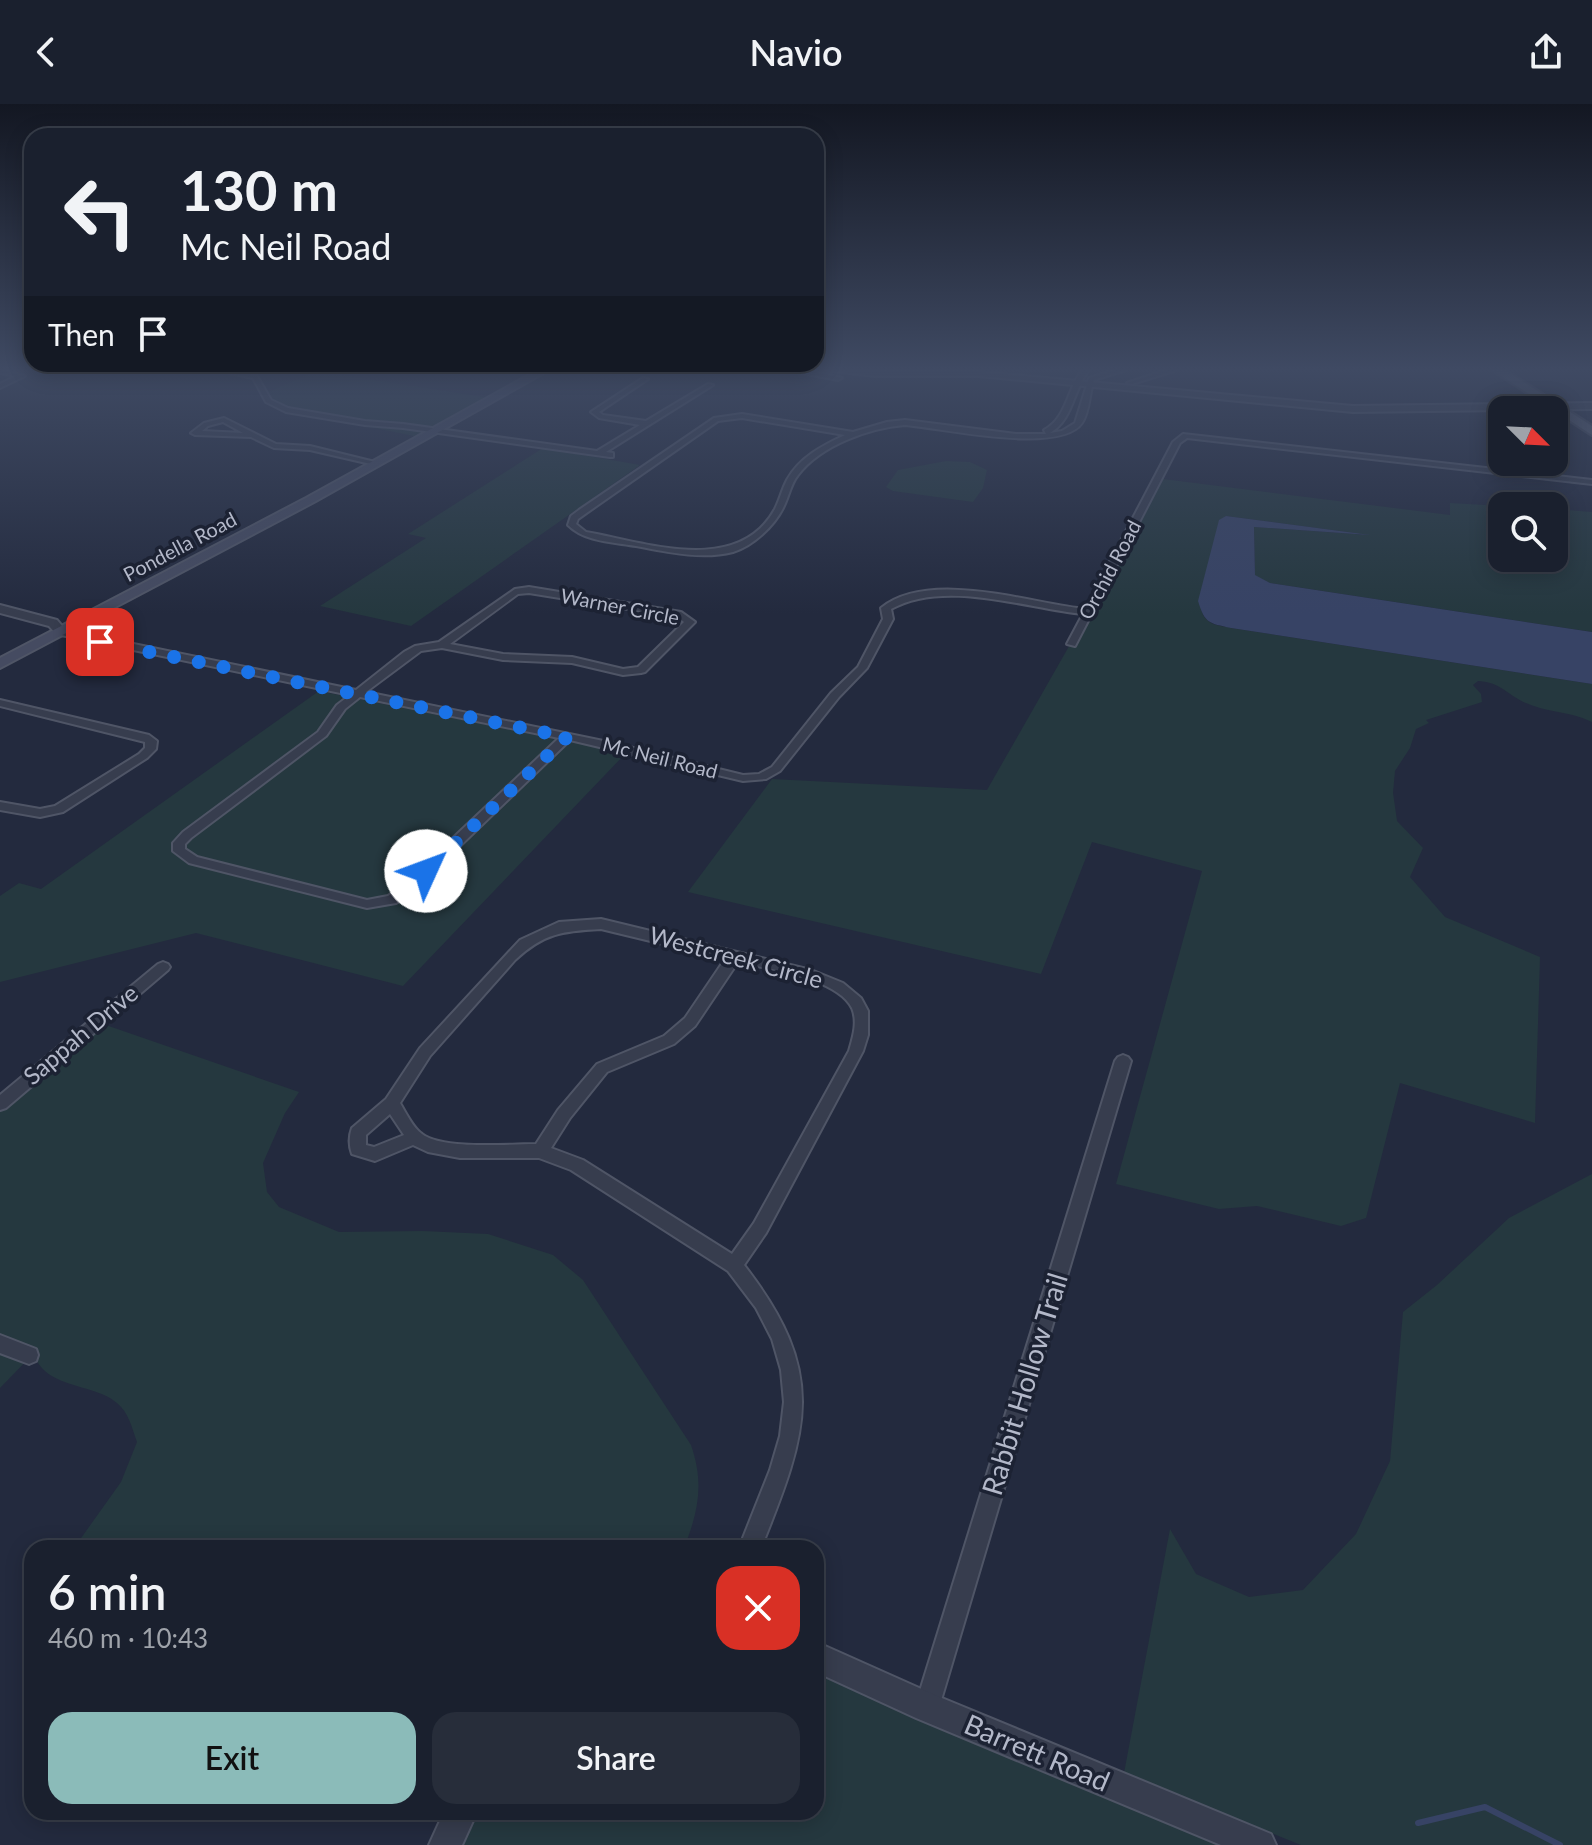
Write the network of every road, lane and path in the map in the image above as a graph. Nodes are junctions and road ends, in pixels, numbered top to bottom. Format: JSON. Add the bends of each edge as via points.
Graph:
{"nodes":[{"id":1,"x":324,"y":451,"type":"edge"},
{"id":2,"x":397,"y":451,"type":"edge"},
{"id":3,"x":584,"y":451,"type":"edge"},
{"id":4,"x":602,"y":451,"type":"edge"},
{"id":5,"x":670,"y":451,"type":"edge"},
{"id":6,"x":821,"y":451,"type":"edge"},
{"id":7,"x":1172,"y":451,"type":"edge"},
{"id":8,"x":1321,"y":451,"type":"edge"},
{"id":9,"x":599,"y":453,"type":"junction"},
{"id":10,"x":610,"y":455,"type":"dead end"},
{"id":11,"x":375,"y":463,"type":"junction"},
{"id":12,"x":1592,"y":482,"type":"edge"},
{"id":13,"x":0,"y":609,"type":"edge"},
{"id":14,"x":1087,"y":612,"type":"junction"},
{"id":15,"x":0,"y":621,"type":"edge"},
{"id":16,"x":61,"y":632,"type":"junction"},
{"id":17,"x":1072,"y":644,"type":"dead end"},
{"id":18,"x":442,"y":645,"type":"junction"},
{"id":19,"x":0,"y":664,"type":"edge"},
{"id":20,"x":357,"y":695,"type":"junction"},
{"id":21,"x":0,"y":703,"type":"edge"},
{"id":22,"x":567,"y":737,"type":"junction"},
{"id":23,"x":0,"y":806,"type":"edge"},
{"id":24,"x":734,"y":957,"type":"junction"},
{"id":25,"x":163,"y":967,"type":"dead end"},
{"id":26,"x":1123,"y":1061,"type":"dead end"},
{"id":27,"x":392,"y":1103,"type":"junction"},
{"id":28,"x":0,"y":1104,"type":"edge"},
{"id":29,"x":414,"y":1138,"type":"junction"},
{"id":30,"x":540,"y":1151,"type":"junction"},
{"id":31,"x":734,"y":1265,"type":"junction"},
{"id":32,"x":0,"y":1344,"type":"edge"},
{"id":33,"x":29,"y":1355,"type":"dead end"},
{"id":34,"x":753,"y":1540,"type":"edge"},
{"id":35,"x":824,"y":1661,"type":"edge"},
{"id":36,"x":927,"y":1707,"type":"junction"},
{"id":37,"x":457,"y":1820,"type":"edge"},
{"id":38,"x":445,"y":1845,"type":"edge"},
{"id":39,"x":1260,"y":1845,"type":"edge"}],
"edges":[{"from":1,"to":11,"type":"street"},
{"from":2,"to":11,"type":"main road","name":"Pondella Road"},
{"from":3,"to":9,"type":"street"},
{"from":4,"to":9,"type":"street"},
{"from":5,"to":6,"type":"street","via":[[574,518],[572,525],[583,534],[685,550],[734,549],[775,515],[797,472]]},
{"from":7,"to":14,"type":"street","name":"Orchid Road"},
{"from":8,"to":12,"type":"street","name":"Orchid Road"},
{"from":9,"to":10,"type":"street"},
{"from":11,"to":16,"type":"main road","name":"Pondella Road"},
{"from":13,"to":16,"type":"street","via":[[53,623]]},
{"from":14,"to":17,"type":"street","name":"Orchid Road"},
{"from":14,"to":22,"type":"street","name":"Mc Neil Road","via":[[942,591],[912,593],[886,608],[882,635],[862,668],[776,769],[762,777],[743,778]]},
{"from":15,"to":16,"type":"street"},
{"from":16,"to":19,"type":"main road","name":"Pondella Road"},
{"from":16,"to":20,"type":"street","name":"Mc Neil Road"},
{"from":18,"to":18,"type":"street","name":"Warner Circle","via":[[503,657],[572,660],[623,672],[641,670],[690,622],[681,615],[529,590],[515,592]]},
{"from":18,"to":20,"type":"street","name":"Warner Circle","via":[[418,648]]},
{"from":20,"to":22,"type":"street","name":"Mc Neil Road"},
{"from":20,"to":22,"type":"street","name":"Warner Circle","via":[[322,734],[187,835],[179,851],[193,860],[379,904],[404,892]]},
{"from":21,"to":23,"type":"street","via":[[151,741],[143,756],[59,809],[40,813]]},
{"from":24,"to":27,"type":"street","name":"Westcreek Circle","via":[[601,924],[543,932],[481,987],[413,1067]]},
{"from":24,"to":30,"type":"street","via":[[690,1022],[669,1040],[602,1068]]},
{"from":24,"to":31,"type":"street","name":"Westcreek Circle","via":[[834,983],[862,1010],[864,1032],[760,1228]]},
{"from":25,"to":28,"type":"street","name":"Sappah Drive"},
{"from":26,"to":36,"type":"street","name":"Rabbit Hollow Trail"},
{"from":27,"to":29,"type":"street"},
{"from":27,"to":29,"type":"street","name":"Westcreek Circle","via":[[358,1133],[358,1149],[375,1154]]},
{"from":29,"to":30,"type":"street","via":[[460,1151]]},
{"from":30,"to":31,"type":"street","via":[[593,1173]]},
{"from":31,"to":34,"type":"street","via":[[777,1325],[793,1386],[786,1457]]},
{"from":32,"to":33,"type":"street"},
{"from":35,"to":36,"type":"street","name":"Barrett Road"},
{"from":36,"to":39,"type":"street","name":"Barrett Road"},
{"from":37,"to":38,"type":"street"}]}
